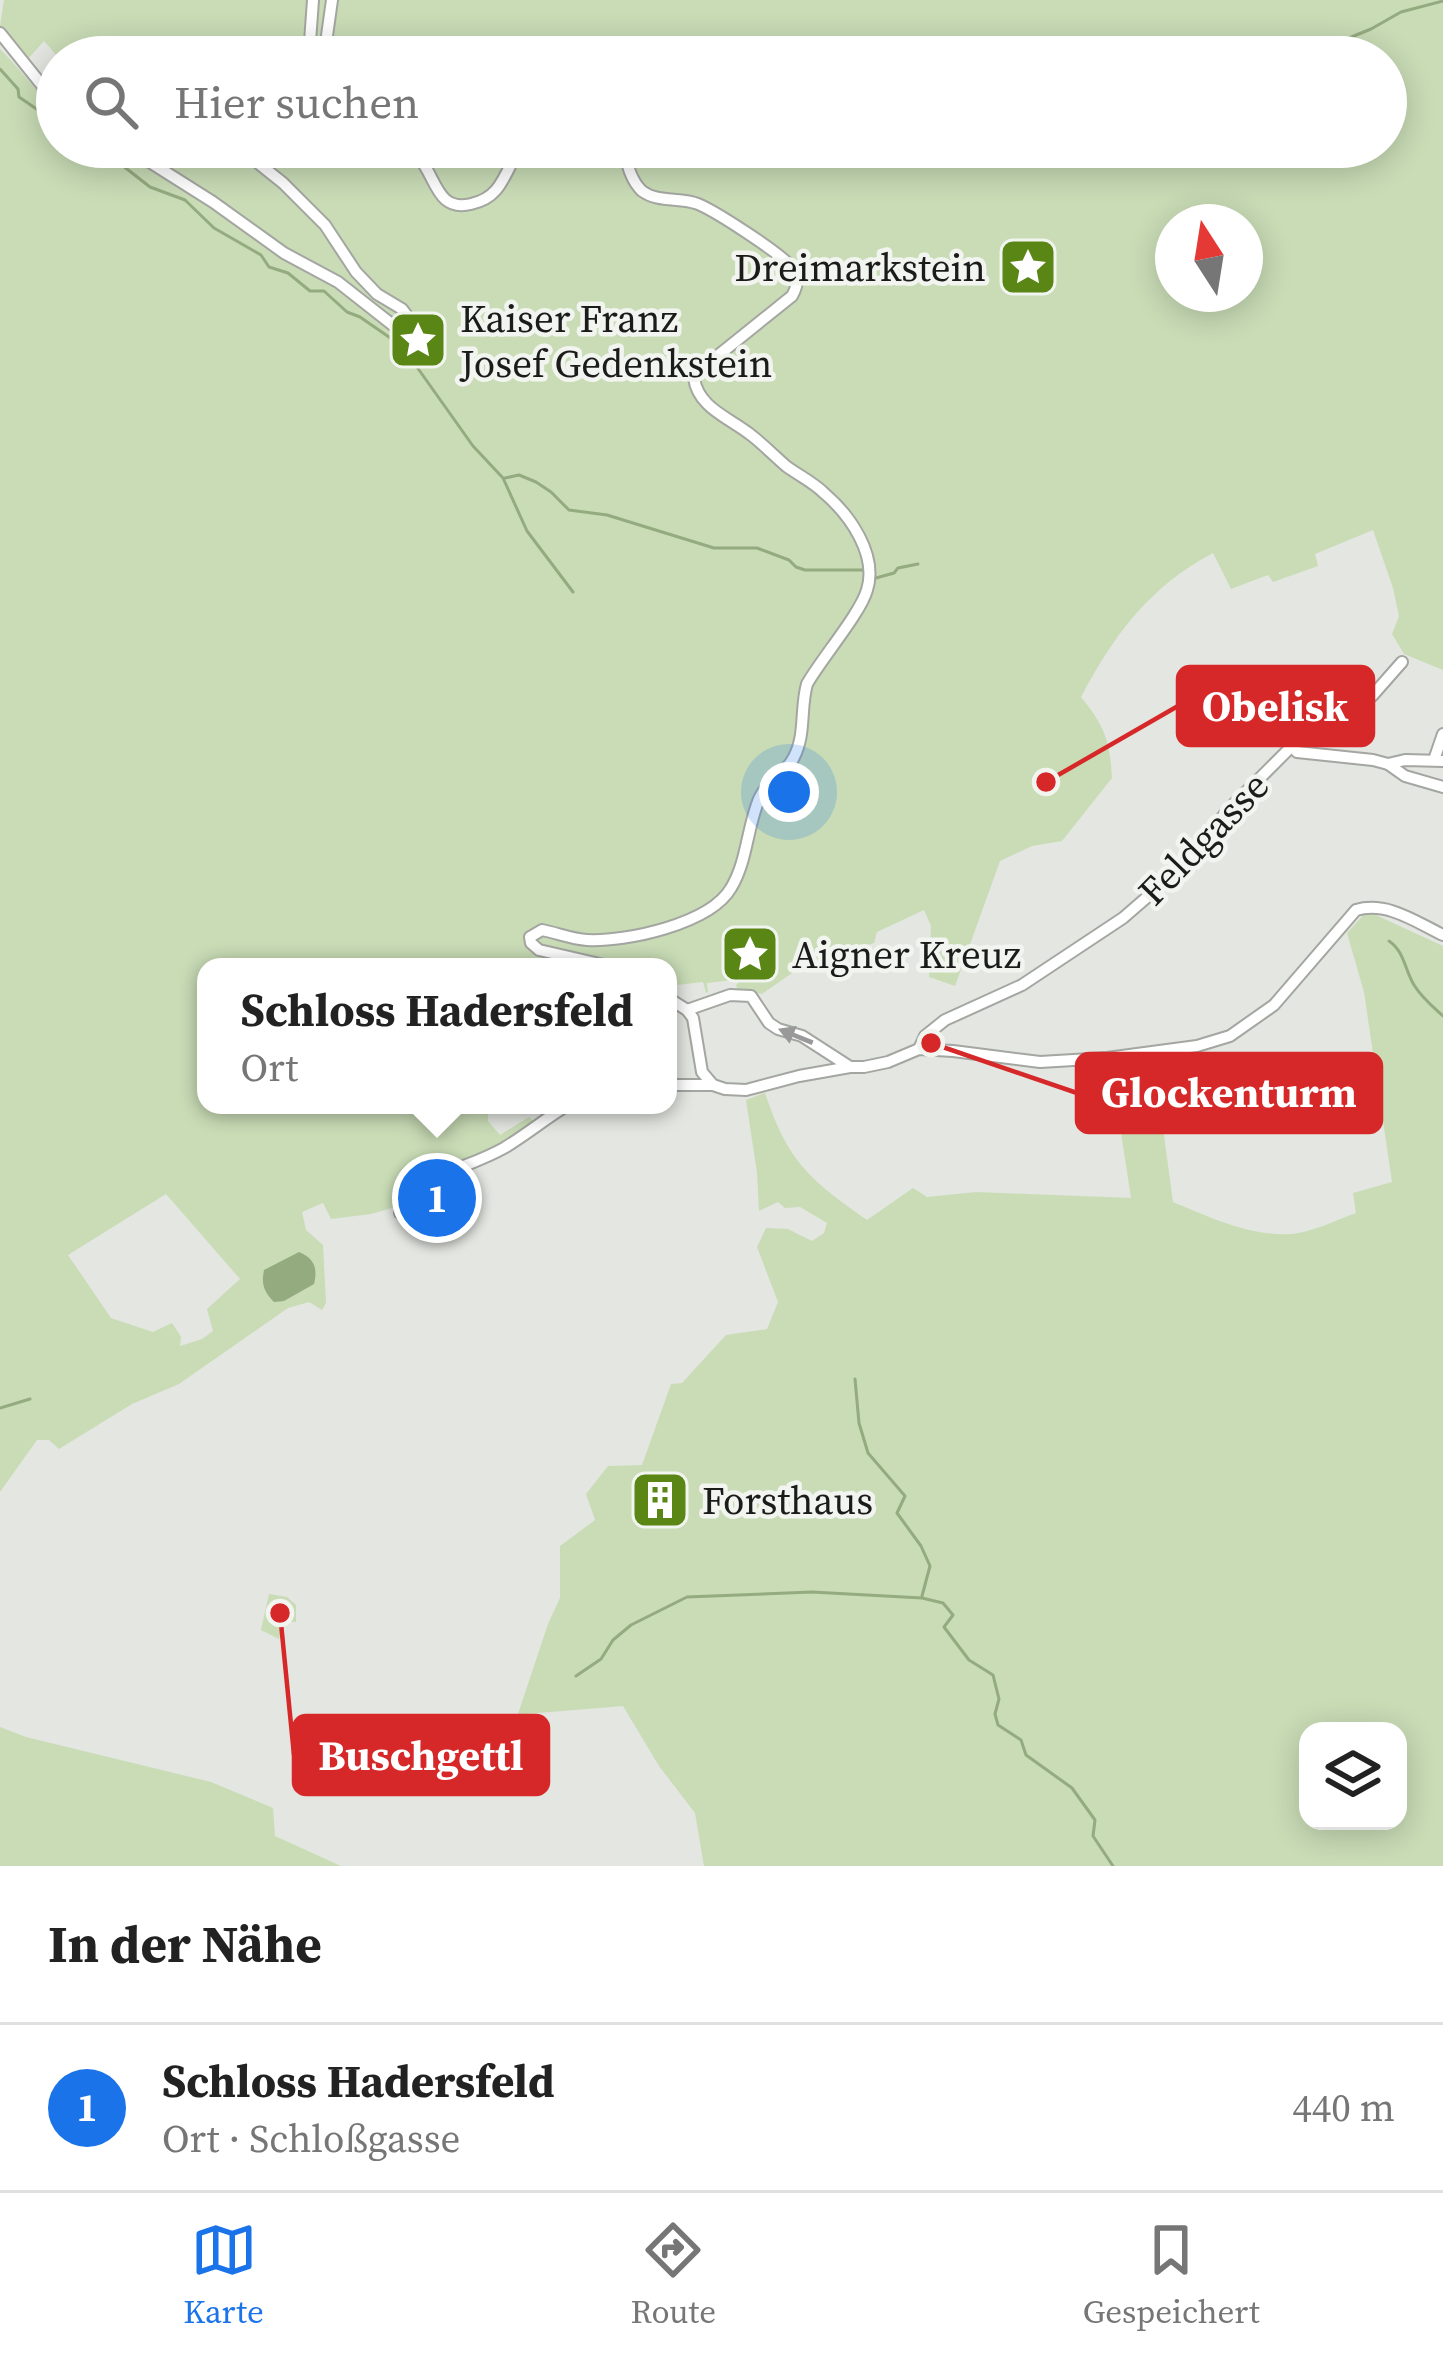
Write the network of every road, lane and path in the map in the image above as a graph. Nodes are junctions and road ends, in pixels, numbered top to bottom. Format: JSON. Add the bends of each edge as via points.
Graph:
{"nodes":[{"id":1,"x":313,"y":0,"type":"edge"},
{"id":2,"x":332,"y":0,"type":"edge"},
{"id":3,"x":0,"y":33,"type":"edge"},
{"id":4,"x":310,"y":36,"type":"edge"},
{"id":5,"x":325,"y":36,"type":"edge"},
{"id":6,"x":36,"y":78,"type":"edge"},
{"id":7,"x":155,"y":168,"type":"edge"},
{"id":8,"x":264,"y":168,"type":"edge"},
{"id":9,"x":428,"y":168,"type":"edge"},
{"id":10,"x":508,"y":168,"type":"edge"},
{"id":11,"x":629,"y":168,"type":"edge"},
{"id":12,"x":1402,"y":662,"type":"dead end"},
{"id":13,"x":1443,"y":734,"type":"edge"},
{"id":14,"x":1292,"y":746,"type":"junction"},
{"id":15,"x":1438,"y":761,"type":"edge"},
{"id":16,"x":1388,"y":764,"type":"junction"},
{"id":17,"x":1443,"y":788,"type":"edge"},
{"id":18,"x":1443,"y":934,"type":"edge"},
{"id":19,"x":574,"y":958,"type":"edge"},
{"id":20,"x":677,"y":1004,"type":"edge"},
{"id":21,"x":687,"y":1010,"type":"junction"},
{"id":22,"x":919,"y":1049,"type":"junction"},
{"id":23,"x":850,"y":1067,"type":"junction"},
{"id":24,"x":713,"y":1084,"type":"junction"},
{"id":25,"x":677,"y":1085,"type":"edge"},
{"id":26,"x":555,"y":1114,"type":"edge"},
{"id":27,"x":400,"y":1213,"type":"dead end"}],
"edges":[{"from":1,"to":4,"type":"street"},
{"from":2,"to":5,"type":"street"},
{"from":3,"to":6,"type":"street"},
{"from":7,"to":8,"type":"street","via":[[405,327],[402,309],[377,294],[325,225]]},
{"from":9,"to":10,"type":"street","via":[[439,196],[460,206],[486,199]]},
{"from":11,"to":19,"type":"street","via":[[645,193],[711,210],[795,273],[792,296],[700,370],[695,388],[825,493],[860,539],[870,575],[866,596],[807,684],[796,753],[759,799],[732,888],[676,926],[618,938],[579,940],[542,930],[530,937],[539,950]]},
{"from":12,"to":14,"type":"street","via":[[1372,696]]},
{"from":13,"to":15,"type":"street"},
{"from":14,"to":16,"type":"street","name":"Feldgasse"},
{"from":14,"to":22,"type":"street","name":"Feldgasse","via":[[1165,884],[1041,974],[945,1020]]},
{"from":15,"to":16,"type":"street"},
{"from":16,"to":17,"type":"street","name":"Feldgasse"},
{"from":18,"to":22,"type":"street","via":[[1394,911],[1355,910],[1274,1005],[1215,1043],[1040,1062]]},
{"from":20,"to":21,"type":"street"},
{"from":23,"to":21,"type":"street","one_way":true,"via":[[778,1029],[751,996]]},
{"from":21,"to":24,"type":"street","via":[[702,1072]]},
{"from":22,"to":23,"type":"street"},
{"from":23,"to":24,"type":"street","via":[[746,1090]]},
{"from":24,"to":25,"type":"street"},
{"from":26,"to":27,"type":"street","via":[[426,1183]]}]}
